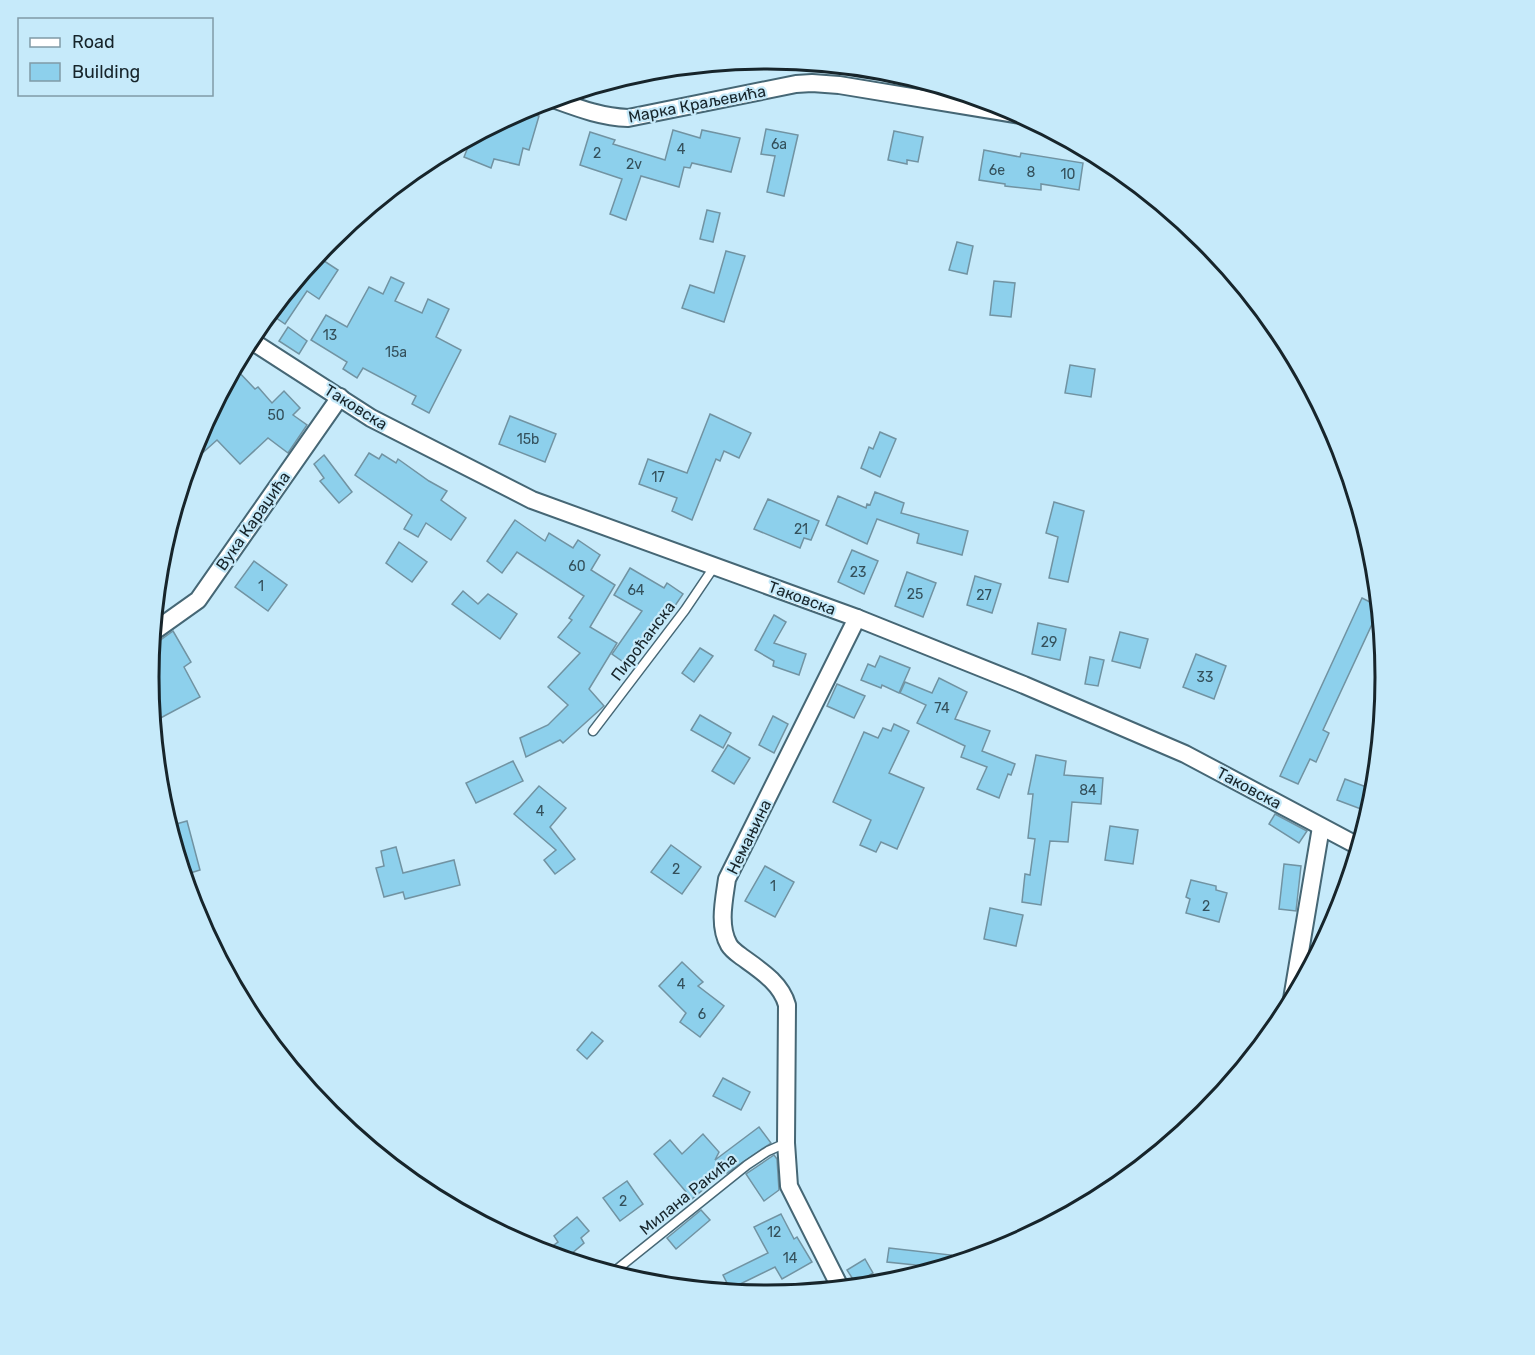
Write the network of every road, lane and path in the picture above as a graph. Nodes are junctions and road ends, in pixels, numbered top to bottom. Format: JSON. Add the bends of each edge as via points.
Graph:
{"nodes":[{"id":1,"x":565,"y":104,"type":"edge"},
{"id":2,"x":984,"y":109,"type":"edge"},
{"id":3,"x":258,"y":345,"type":"edge"},
{"id":4,"x":340,"y":397,"type":"junction"},
{"id":5,"x":714,"y":567,"type":"junction"},
{"id":6,"x":857,"y":618,"type":"junction"},
{"id":7,"x":161,"y":626,"type":"edge"},
{"id":8,"x":593,"y":731,"type":"dead end"},
{"id":9,"x":1321,"y":827,"type":"junction"},
{"id":10,"x":1352,"y":844,"type":"edge"},
{"id":11,"x":1295,"y":980,"type":"edge"},
{"id":12,"x":786,"y":1143,"type":"junction"},
{"id":13,"x":619,"y":1267,"type":"edge"},
{"id":14,"x":837,"y":1282,"type":"edge"}],
"edges":[{"from":1,"to":2,"type":"street","name":"Марка Краљевића","via":[[612,118],[628,118],[813,83]]},
{"from":3,"to":4,"type":"street","name":"Таковска"},
{"from":4,"to":5,"type":"street","name":"Таковска","via":[[371,418],[532,500]]},
{"from":4,"to":7,"type":"street","name":"Вука Караџића","via":[[198,600]]},
{"from":5,"to":6,"type":"street","name":"Таковска"},
{"from":5,"to":8,"type":"lane","name":"Пироћанска"},
{"from":6,"to":9,"type":"street","name":"Таковска","via":[[1185,754]]},
{"from":6,"to":12,"type":"street","name":"Немањина","via":[[727,879],[723,907],[729,946],[767,976],[787,1005]]},
{"from":9,"to":10,"type":"street","name":"Таковска"},
{"from":9,"to":11,"type":"street"},
{"from":12,"to":13,"type":"lane","name":"Милана Ракића","via":[[747,1165]]},
{"from":12,"to":14,"type":"street","name":"Немањина","via":[[789,1186]]}]}
